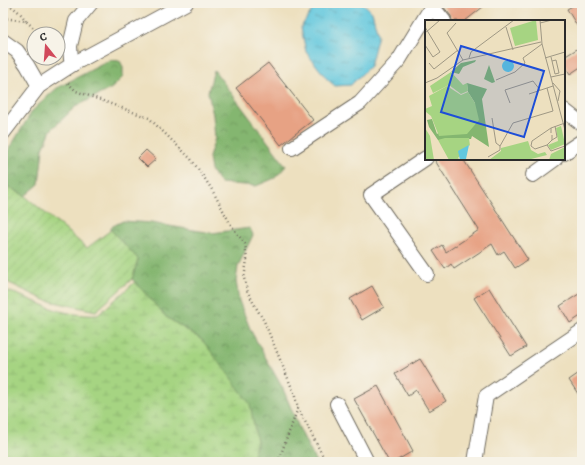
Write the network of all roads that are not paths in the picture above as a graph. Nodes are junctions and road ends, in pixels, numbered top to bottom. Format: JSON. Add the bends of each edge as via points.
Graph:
{"nodes":[{"id":1,"x":91,"y":3,"type":"edge"},
{"id":2,"x":186,"y":3,"type":"edge"},
{"id":3,"x":433,"y":4,"type":"edge"},
{"id":4,"x":443,"y":20,"type":"edge"},
{"id":5,"x":3,"y":41,"type":"edge"},
{"id":6,"x":73,"y":64,"type":"junction"},
{"id":7,"x":39,"y":86,"type":"junction"},
{"id":8,"x":565,"y":111,"type":"edge"},
{"id":9,"x":582,"y":124,"type":"edge"},
{"id":10,"x":3,"y":133,"type":"edge"},
{"id":11,"x":582,"y":141,"type":"edge"},
{"id":12,"x":292,"y":148,"type":"dead end"},
{"id":13,"x":565,"y":152,"type":"edge"},
{"id":14,"x":425,"y":159,"type":"edge"},
{"id":15,"x":554,"y":160,"type":"edge"},
{"id":16,"x":533,"y":174,"type":"dead end"},
{"id":17,"x":428,"y":274,"type":"dead end"},
{"id":18,"x":582,"y":331,"type":"edge"},
{"id":19,"x":337,"y":404,"type":"dead end"},
{"id":20,"x":367,"y":462,"type":"edge"},
{"id":21,"x":475,"y":462,"type":"edge"}],
"edges":[{"from":1,"to":6,"type":"street","via":[[76,21],[70,46]]},
{"from":2,"to":6,"type":"street"},
{"from":3,"to":4,"type":"street"},
{"from":3,"to":12,"type":"street","via":[[399,60],[360,103]]},
{"from":5,"to":7,"type":"street","via":[[17,51]]},
{"from":6,"to":7,"type":"street"},
{"from":7,"to":10,"type":"street"},
{"from":8,"to":9,"type":"street"},
{"from":11,"to":13,"type":"street"},
{"from":14,"to":17,"type":"street","via":[[371,195]]},
{"from":15,"to":16,"type":"street"},
{"from":18,"to":21,"type":"street","via":[[486,396]]},
{"from":19,"to":20,"type":"street"}]}
